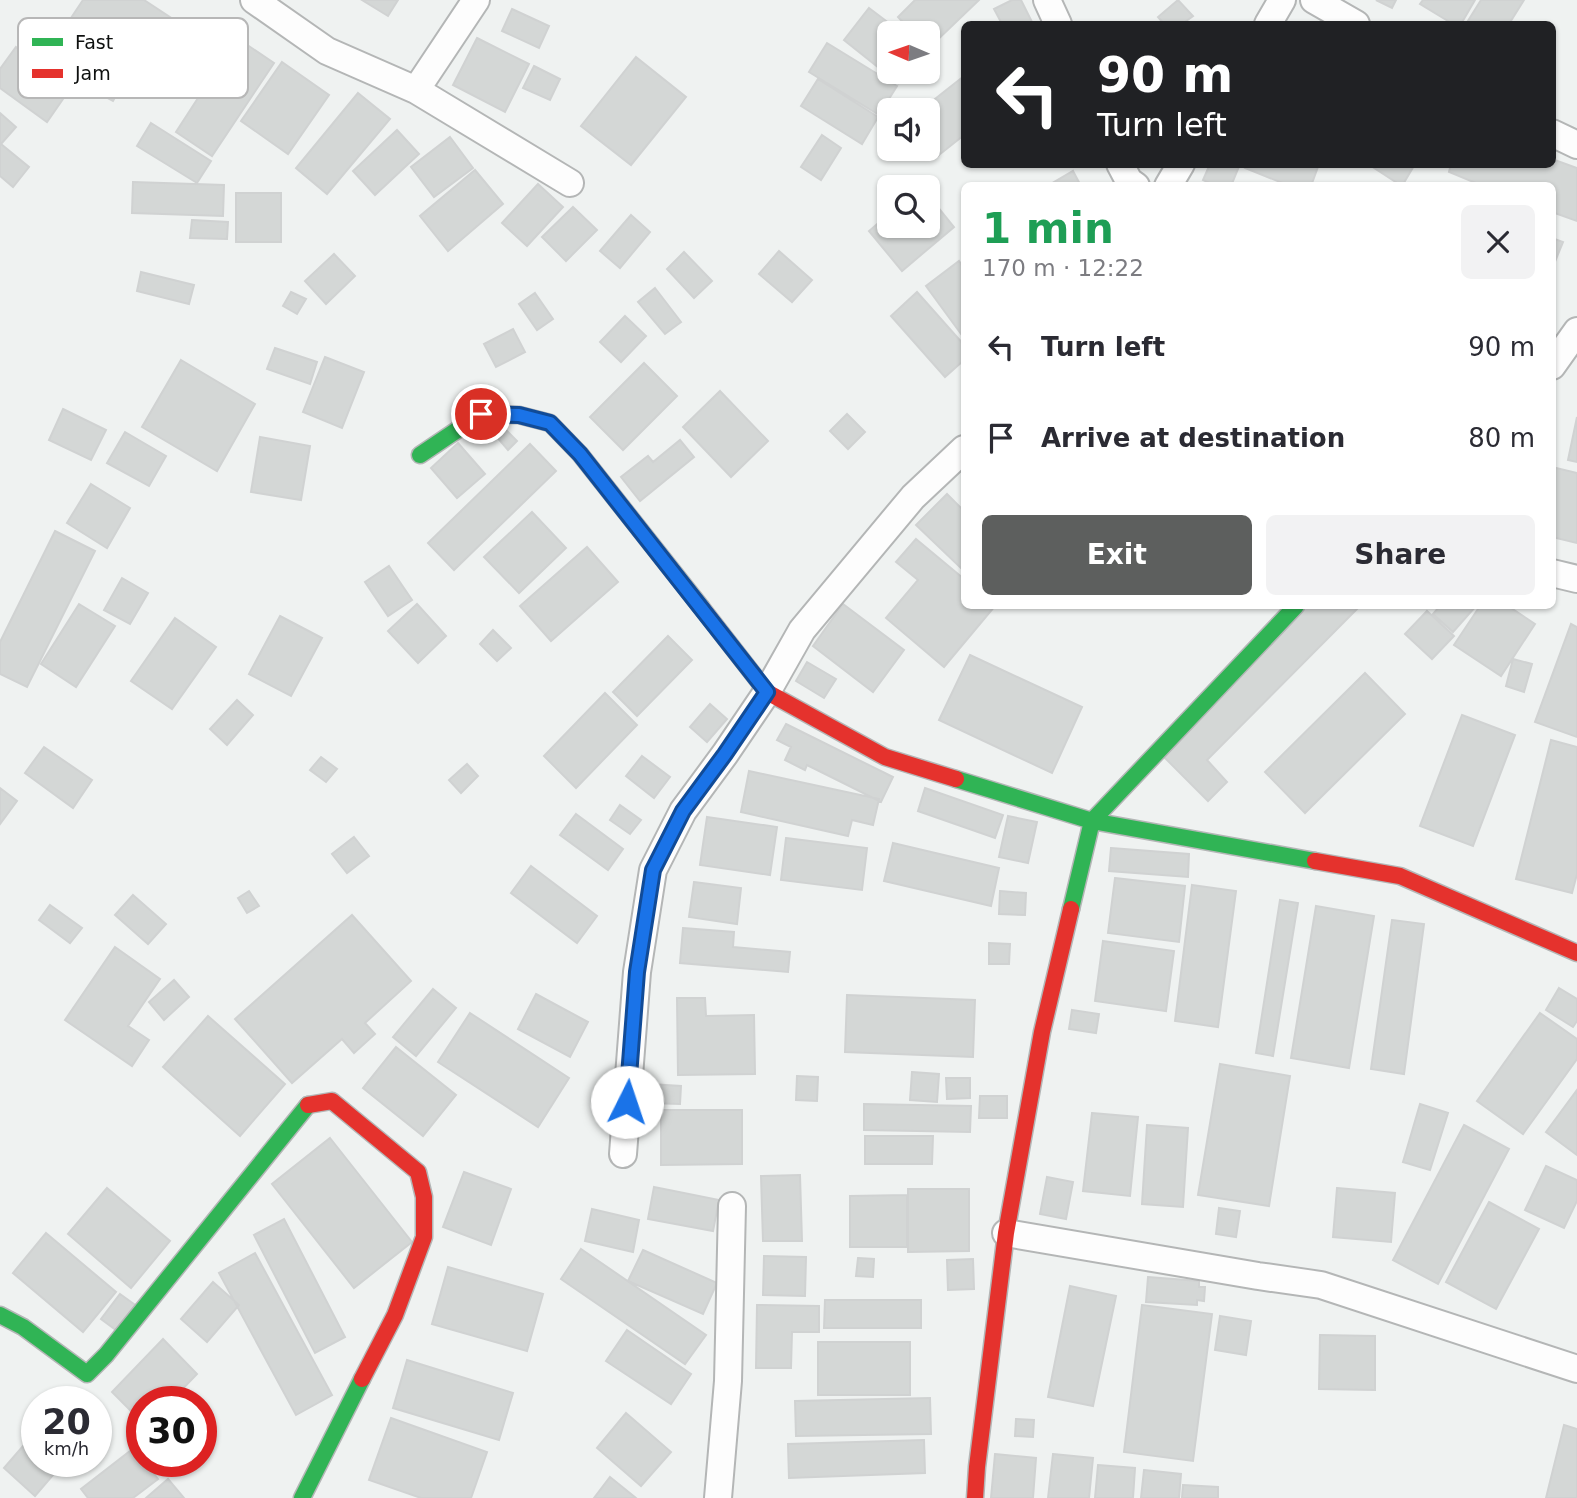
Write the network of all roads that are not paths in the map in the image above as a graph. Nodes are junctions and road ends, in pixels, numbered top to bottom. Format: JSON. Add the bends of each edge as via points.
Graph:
{"nodes":[{"id":1,"x":254,"y":0,"type":"edge"},
{"id":2,"x":476,"y":0,"type":"edge"},
{"id":3,"x":1047,"y":0,"type":"edge"},
{"id":4,"x":1282,"y":0,"type":"edge"},
{"id":5,"x":1314,"y":0,"type":"edge"},
{"id":6,"x":1057,"y":21,"type":"edge"},
{"id":7,"x":1270,"y":21,"type":"edge"},
{"id":8,"x":1351,"y":21,"type":"edge"},
{"id":9,"x":416,"y":90,"type":"junction"},
{"id":10,"x":1556,"y":135,"type":"edge"},
{"id":11,"x":1577,"y":145,"type":"edge"},
{"id":12,"x":570,"y":183,"type":"dead end"},
{"id":13,"x":1577,"y":331,"type":"edge"},
{"id":14,"x":1556,"y":360,"type":"edge"},
{"id":15,"x":961,"y":452,"type":"edge"},
{"id":16,"x":420,"y":455,"type":"dead end"},
{"id":17,"x":1556,"y":574,"type":"edge"},
{"id":18,"x":1577,"y":579,"type":"edge"},
{"id":19,"x":1293,"y":609,"type":"edge"},
{"id":20,"x":767,"y":692,"type":"junction"},
{"id":21,"x":1092,"y":821,"type":"junction"},
{"id":22,"x":1577,"y":953,"type":"edge"},
{"id":23,"x":623,"y":1154,"type":"dead end"},
{"id":24,"x":732,"y":1206,"type":"dead end"},
{"id":25,"x":1006,"y":1233,"type":"junction"},
{"id":26,"x":0,"y":1315,"type":"edge"},
{"id":27,"x":1577,"y":1369,"type":"edge"},
{"id":28,"x":302,"y":1498,"type":"edge"},
{"id":29,"x":718,"y":1498,"type":"edge"},
{"id":30,"x":975,"y":1498,"type":"edge"}],
"edges":[{"from":1,"to":9,"type":"street","via":[[327,51]]},
{"from":2,"to":9,"type":"street"},
{"from":3,"to":6,"type":"street"},
{"from":4,"to":7,"type":"street"},
{"from":5,"to":8,"type":"street"},
{"from":9,"to":12,"type":"street"},
{"from":10,"to":11,"type":"street"},
{"from":13,"to":14,"type":"street"},
{"from":15,"to":20,"type":"street","via":[[913,497],[834,590],[802,630]]},
{"from":16,"to":20,"type":"street","via":[[481,414],[519,415],[550,423],[580,454]]},
{"from":17,"to":18,"type":"street"},
{"from":19,"to":21,"type":"street"},
{"from":20,"to":21,"type":"street","via":[[885,757]]},
{"from":20,"to":23,"type":"street","via":[[683,811],[653,870],[637,972]]},
{"from":21,"to":22,"type":"street","via":[[1400,876]]},
{"from":21,"to":25,"type":"street","via":[[1042,1032]]},
{"from":24,"to":29,"type":"street","via":[[728,1381]]},
{"from":25,"to":27,"type":"street","via":[[1321,1284]]},
{"from":25,"to":30,"type":"street"},
{"from":26,"to":28,"type":"street","via":[[87,1374],[307,1105],[332,1101],[418,1172],[424,1196],[424,1237],[395,1315]]}]}
